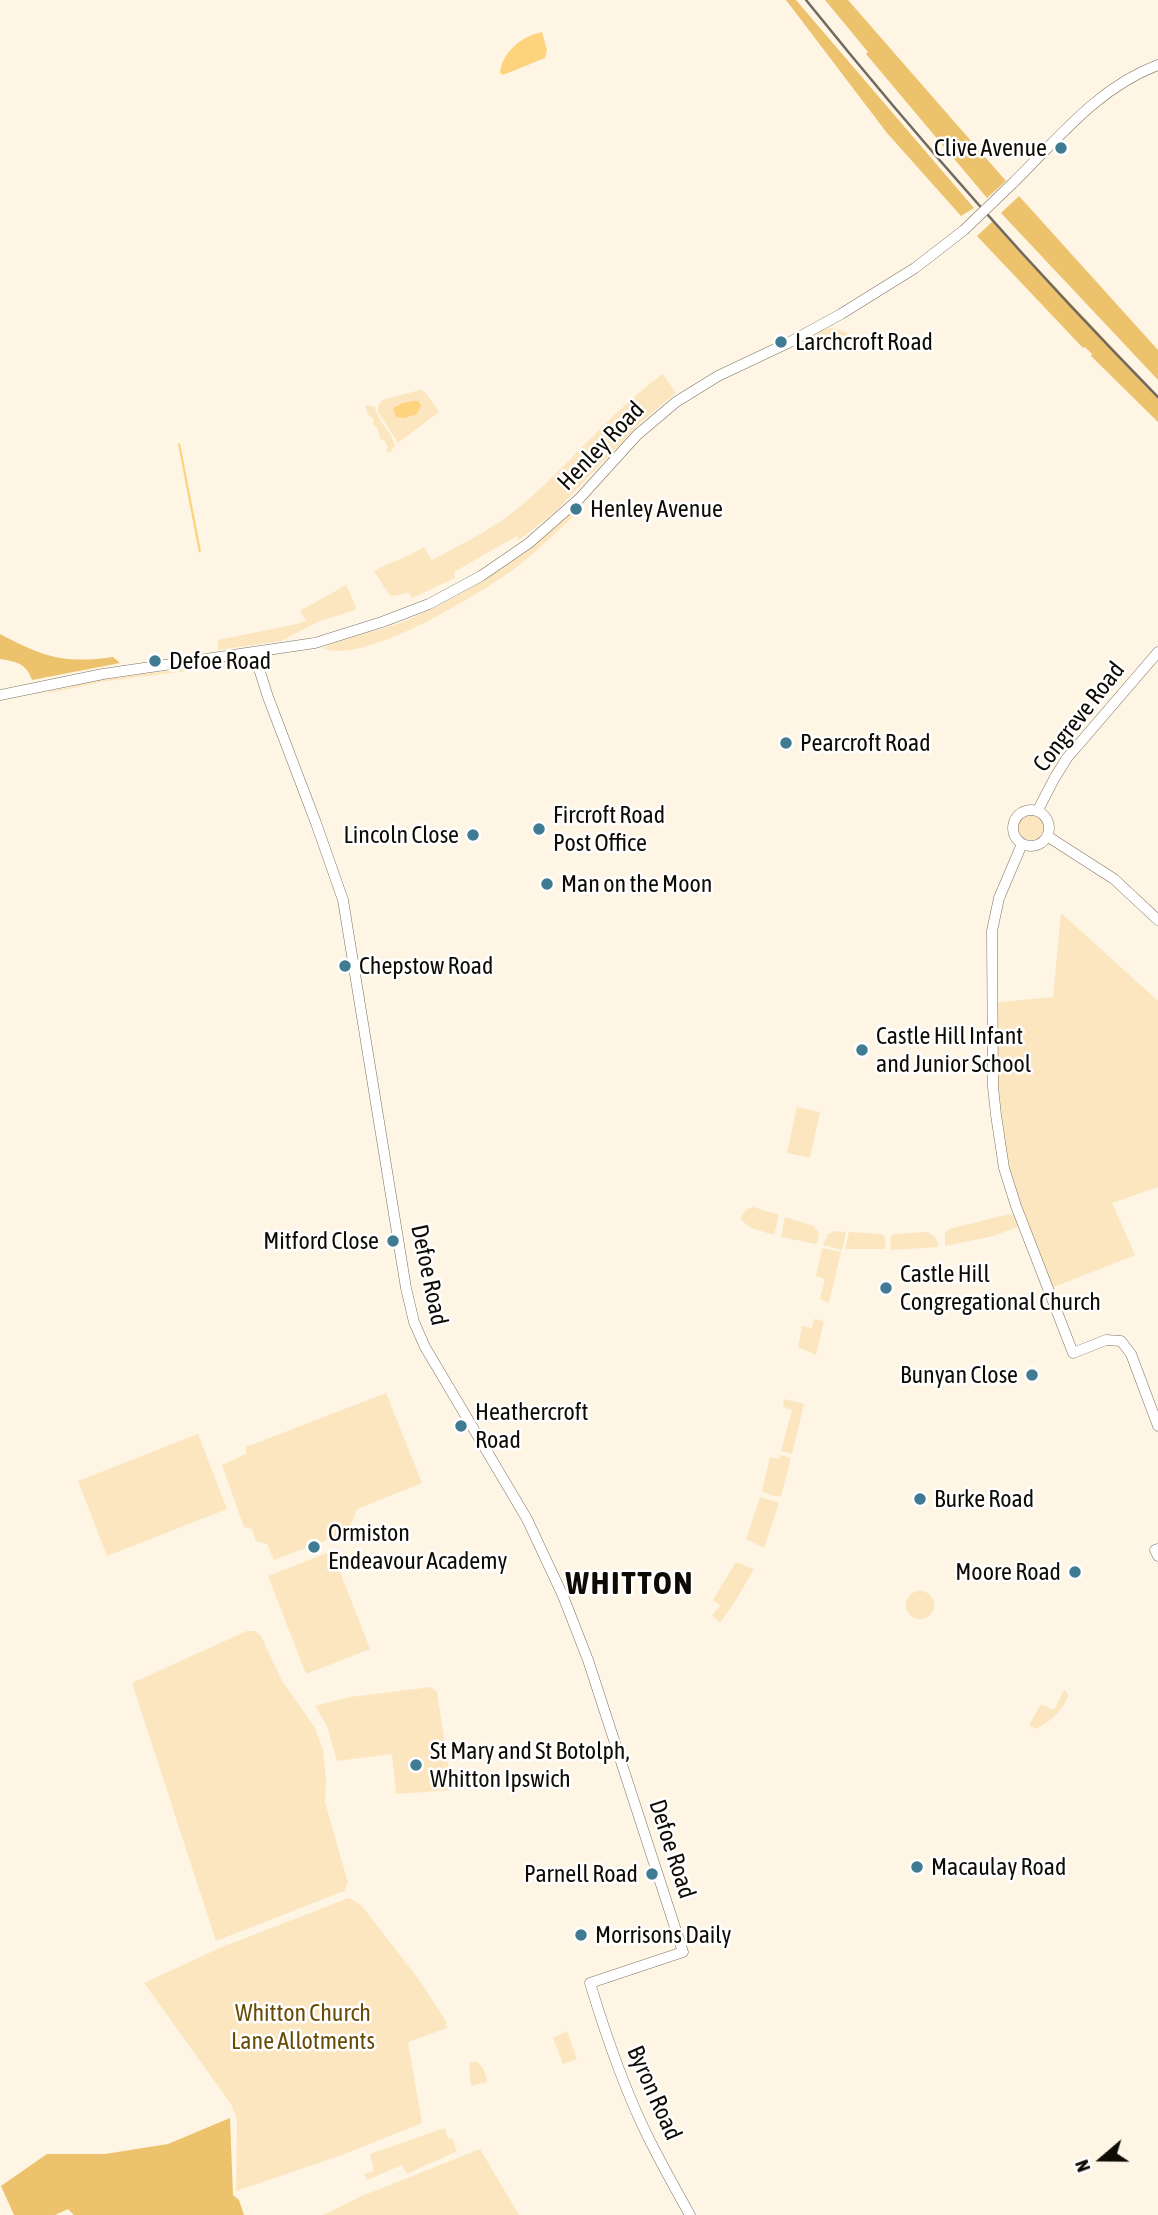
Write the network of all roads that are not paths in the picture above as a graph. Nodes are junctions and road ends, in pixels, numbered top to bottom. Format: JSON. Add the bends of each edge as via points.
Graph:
{"nodes":[{"id":1,"x":1158,"y":65,"type":"edge"},
{"id":2,"x":1158,"y":652,"type":"edge"},
{"id":3,"x":254,"y":653,"type":"junction"},
{"id":4,"x":0,"y":695,"type":"edge"},
{"id":5,"x":1038,"y":810,"type":"junction"},
{"id":6,"x":1047,"y":836,"type":"junction"},
{"id":7,"x":1022,"y":844,"type":"junction"},
{"id":8,"x":1158,"y":920,"type":"edge"},
{"id":9,"x":1158,"y":1426,"type":"edge"},
{"id":10,"x":590,"y":1983,"type":"joint"},
{"id":11,"x":690,"y":2215,"type":"edge"}],
"edges":[{"from":1,"to":3,"type":"street","name":"Henley Road","bridge":true,"via":[[1096,100],[964,230],[915,268],[841,314],[718,376],[677,402],[637,435],[555,521],[481,576],[429,604],[370,626],[315,643]]},
{"from":2,"to":5,"type":"street","name":"Congreve Road","via":[[1067,758]]},
{"from":3,"to":4,"type":"street","name":"Henley Road","via":[[103,674]]},
{"from":3,"to":10,"type":"street","name":"Defoe Road","via":[[343,900],[414,1322],[453,1398],[527,1519],[559,1586],[588,1660],[683,1952]]},
{"from":5,"to":6,"type":"street","via":[[1048,821]]},
{"from":5,"to":7,"type":"street","via":[[1024,811],[1014,821],[1015,836]]},
{"from":6,"to":7,"type":"street","via":[[1037,845]]},
{"from":6,"to":8,"type":"street","via":[[1114,879]]},
{"from":7,"to":9,"type":"street","via":[[999,898],[992,931],[993,1087],[1004,1168],[1073,1353],[1106,1340],[1121,1341],[1132,1354]]},
{"from":10,"to":11,"type":"street","name":"Byron Road","via":[[632,2101]]}]}
